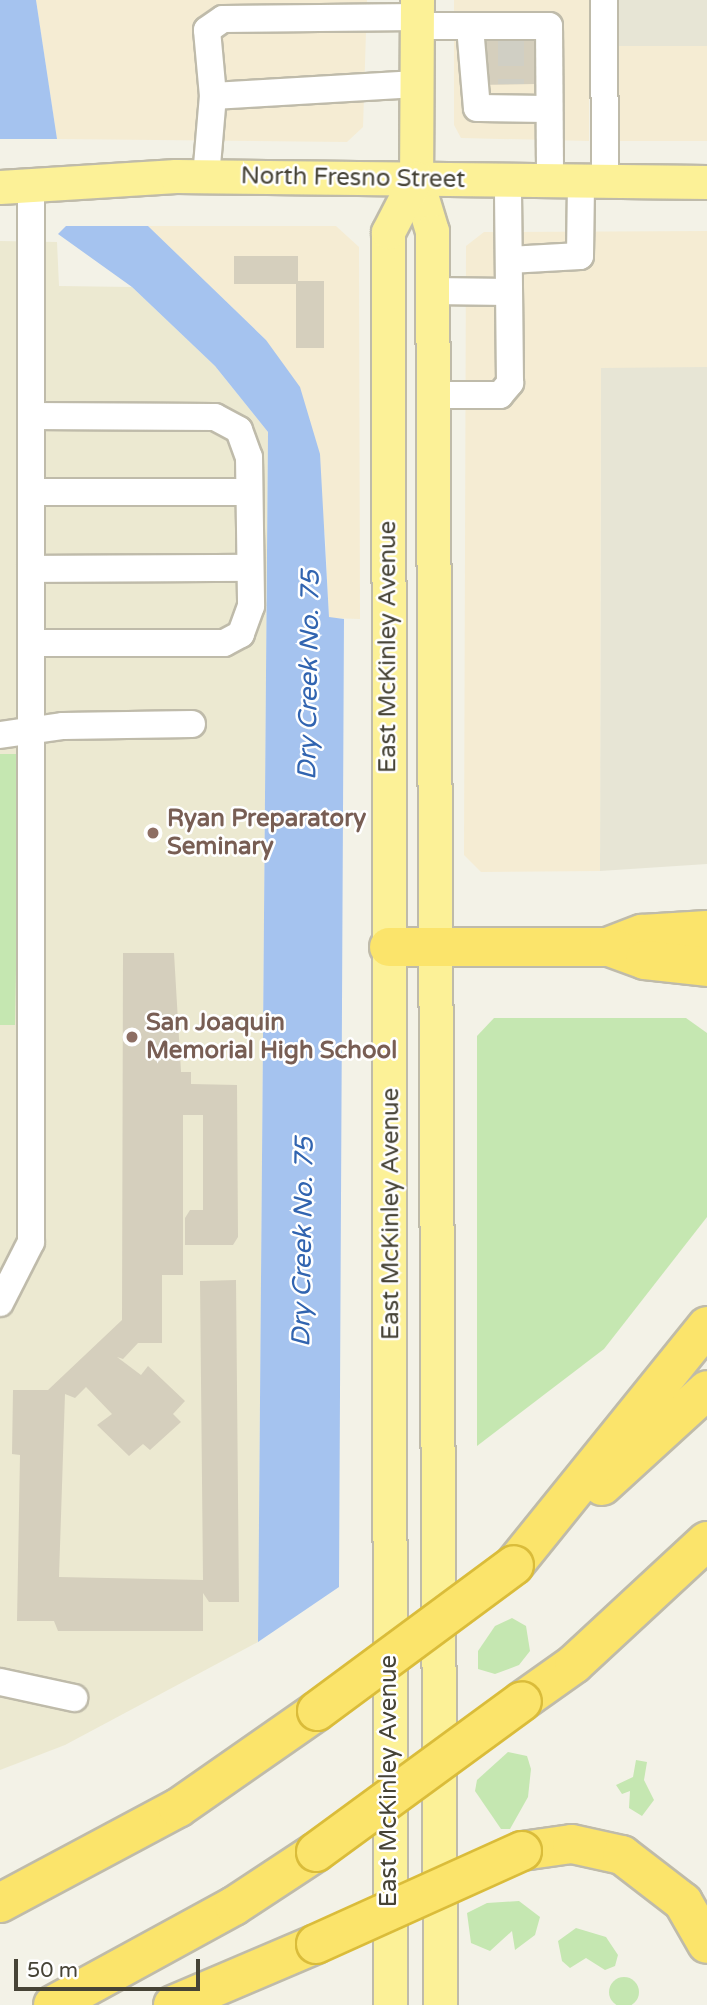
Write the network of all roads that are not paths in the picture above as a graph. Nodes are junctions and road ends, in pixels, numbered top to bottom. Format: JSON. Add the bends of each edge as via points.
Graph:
{"nodes":[{"id":1,"x":604,"y":0,"type":"edge"},
{"id":2,"x":417,"y":14,"type":"edge"},
{"id":3,"x":470,"y":27,"type":"junction"},
{"id":4,"x":417,"y":84,"type":"junction"},
{"id":5,"x":213,"y":96,"type":"junction"},
{"id":6,"x":550,"y":109,"type":"junction"},
{"id":7,"x":206,"y":177,"type":"junction"},
{"id":8,"x":416,"y":178,"type":"junction"},
{"id":9,"x":508,"y":180,"type":"junction"},
{"id":10,"x":579,"y":182,"type":"junction"},
{"id":11,"x":707,"y":182,"type":"edge"},
{"id":12,"x":23,"y":186,"type":"edge"},
{"id":13,"x":509,"y":260,"type":"junction"},
{"id":14,"x":433,"y":291,"type":"junction"},
{"id":15,"x":509,"y":292,"type":"junction"},
{"id":16,"x":433,"y":395,"type":"junction"},
{"id":17,"x":31,"y":416,"type":"junction"},
{"id":18,"x":32,"y":492,"type":"junction"},
{"id":19,"x":249,"y":492,"type":"junction"},
{"id":20,"x":250,"y":568,"type":"junction"},
{"id":21,"x":32,"y":569,"type":"junction"},
{"id":22,"x":32,"y":643,"type":"junction"},
{"id":23,"x":192,"y":724,"type":"dead end"},
{"id":24,"x":32,"y":734,"type":"junction"},
{"id":25,"x":0,"y":735,"type":"edge"},
{"id":26,"x":707,"y":930,"type":"edge"},
{"id":27,"x":389,"y":947,"type":"junction"},
{"id":28,"x":437,"y":947,"type":"junction"},
{"id":29,"x":609,"y":947,"type":"junction"},
{"id":30,"x":707,"y":967,"type":"edge"},
{"id":31,"x":0,"y":1303,"type":"edge"},
{"id":32,"x":707,"y":1326,"type":"edge"},
{"id":33,"x":707,"y":1390,"type":"edge"},
{"id":34,"x":707,"y":1541,"type":"edge"},
{"id":35,"x":514,"y":1565,"type":"junction"},
{"id":36,"x":0,"y":1682,"type":"edge"},
{"id":37,"x":74,"y":1699,"type":"dead end"},
{"id":38,"x":0,"y":1903,"type":"edge"},
{"id":39,"x":707,"y":1944,"type":"edge"},
{"id":40,"x":52,"y":2005,"type":"edge"},
{"id":41,"x":173,"y":2005,"type":"edge"},
{"id":42,"x":390,"y":2005,"type":"edge"},
{"id":43,"x":440,"y":2005,"type":"edge"}],
"edges":[{"from":1,"to":10,"type":"lane"},
{"from":2,"to":3,"type":"lane"},
{"from":2,"to":4,"type":"main road","name":"East McKinley Avenue"},
{"from":2,"to":5,"type":"lane","via":[[223,19],[207,30]]},
{"from":3,"to":6,"type":"lane","via":[[477,108],[511,97]]},
{"from":3,"to":6,"type":"lane","via":[[511,33],[549,26]]},
{"from":4,"to":5,"type":"lane"},
{"from":4,"to":8,"type":"main road","name":"East McKinley Avenue"},
{"from":5,"to":7,"type":"lane"},
{"from":6,"to":10,"type":"lane"},
{"from":7,"to":8,"type":"main road","name":"North Fresno Street"},
{"from":7,"to":12,"type":"main road","name":"North Fresno Street"},
{"from":8,"to":9,"type":"main road","name":"North Fresno Street"},
{"from":8,"to":14,"type":"main road","name":"East McKinley Avenue","via":[[432,231]]},
{"from":8,"to":27,"type":"main road","name":"East McKinley Avenue","via":[[388,232]]},
{"from":9,"to":10,"type":"main road","name":"North Fresno Street"},
{"from":9,"to":13,"type":"lane"},
{"from":10,"to":11,"type":"main road","name":"North Fresno Street"},
{"from":10,"to":13,"type":"lane","via":[[580,256]]},
{"from":12,"to":17,"type":"lane"},
{"from":13,"to":15,"type":"lane"},
{"from":14,"to":15,"type":"lane"},
{"from":14,"to":16,"type":"main road","name":"East McKinley Avenue"},
{"from":15,"to":16,"type":"lane","via":[[510,383],[500,395]]},
{"from":16,"to":28,"type":"main road","name":"East McKinley Avenue"},
{"from":17,"to":18,"type":"lane"},
{"from":17,"to":19,"type":"lane","via":[[215,417],[244,439]]},
{"from":18,"to":19,"type":"lane"},
{"from":18,"to":21,"type":"lane"},
{"from":19,"to":20,"type":"lane"},
{"from":20,"to":21,"type":"lane"},
{"from":20,"to":22,"type":"lane","via":[[248,623],[234,641]]},
{"from":21,"to":22,"type":"lane"},
{"from":22,"to":24,"type":"lane"},
{"from":23,"to":24,"type":"lane","via":[[63,726]]},
{"from":24,"to":25,"type":"lane"},
{"from":24,"to":31,"type":"lane","via":[[31,1242]]},
{"from":26,"to":29,"type":"highway","via":[[642,934]]},
{"from":27,"to":28,"type":"highway"},
{"from":27,"to":42,"type":"main road","name":"East McKinley Avenue"},
{"from":28,"to":29,"type":"highway"},
{"from":28,"to":43,"type":"main road","name":"East McKinley Avenue"},
{"from":29,"to":30,"type":"highway","via":[[645,960]]},
{"from":32,"to":35,"type":"highway"},
{"from":33,"to":35,"type":"highway"},
{"from":34,"to":40,"type":"highway","bridge":true,"via":[[574,1664],[316,1852],[234,1906]]},
{"from":35,"to":38,"type":"highway","bridge":true,"via":[[178,1808]]},
{"from":36,"to":37,"type":"lane"},
{"from":39,"to":41,"type":"highway","bridge":true,"via":[[683,1902],[622,1856],[572,1844],[522,1850]]}]}
